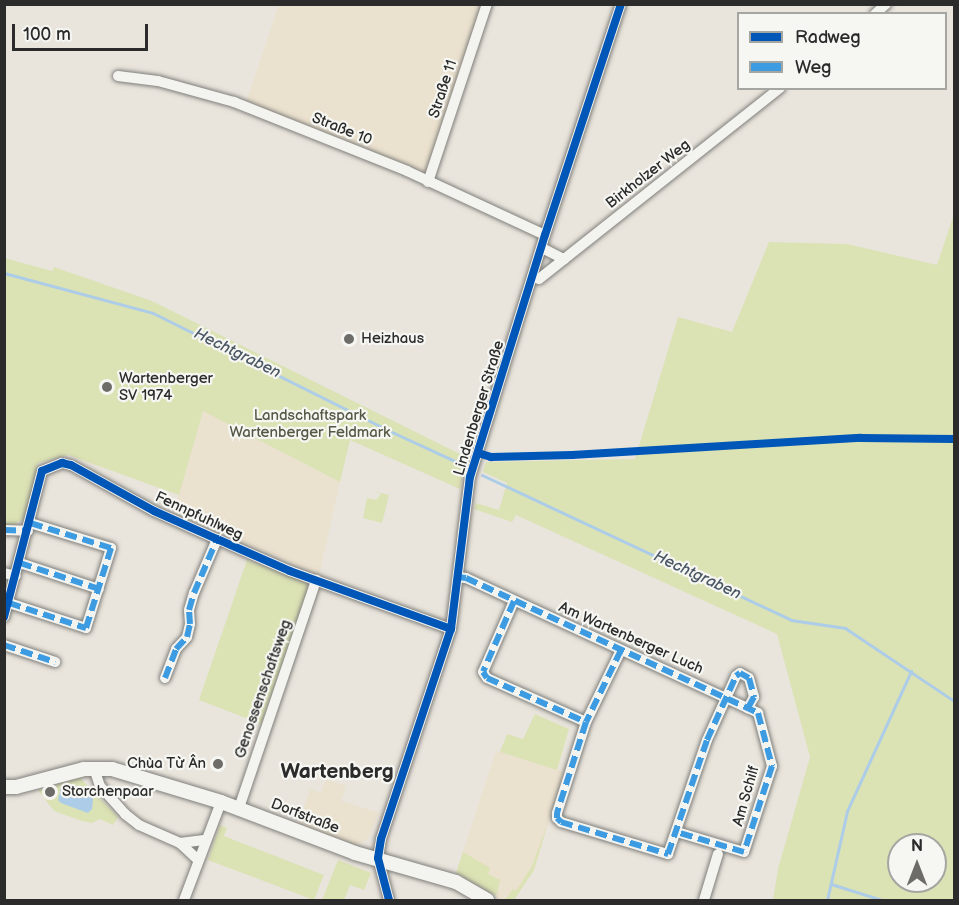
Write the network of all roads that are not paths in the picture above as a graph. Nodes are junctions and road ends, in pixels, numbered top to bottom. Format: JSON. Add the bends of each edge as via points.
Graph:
{"nodes":[{"id":1,"x":487,"y":4,"type":"edge"},
{"id":2,"x":621,"y":4,"type":"edge"},
{"id":3,"x":118,"y":76,"type":"dead end"},
{"id":4,"x":777,"y":90,"type":"edge"},
{"id":5,"x":428,"y":183,"type":"junction"},
{"id":6,"x":545,"y":235,"type":"junction"},
{"id":7,"x":542,"y":248,"type":"junction"},
{"id":8,"x":564,"y":259,"type":"junction"},
{"id":9,"x":533,"y":278,"type":"junction"},
{"id":10,"x":29,"y":527,"type":"junction"},
{"id":11,"x":4,"y":530,"type":"edge"},
{"id":12,"x":217,"y":539,"type":"junction"},
{"id":13,"x":20,"y":563,"type":"junction"},
{"id":14,"x":4,"y":573,"type":"edge"},
{"id":15,"x":16,"y":576,"type":"junction"},
{"id":16,"x":458,"y":577,"type":"junction"},
{"id":17,"x":316,"y":580,"type":"junction"},
{"id":18,"x":99,"y":589,"type":"junction"},
{"id":19,"x":514,"y":601,"type":"junction"},
{"id":20,"x":9,"y":603,"type":"junction"},
{"id":21,"x":5,"y":615,"type":"edge"},
{"id":22,"x":451,"y":629,"type":"junction"},
{"id":23,"x":4,"y":645,"type":"edge"},
{"id":24,"x":621,"y":650,"type":"junction"},
{"id":25,"x":55,"y":662,"type":"dead end"},
{"id":26,"x":165,"y":678,"type":"dead end"},
{"id":27,"x":726,"y":697,"type":"junction"},
{"id":28,"x":748,"y":708,"type":"junction"},
{"id":29,"x":586,"y":722,"type":"junction"},
{"id":30,"x":94,"y":768,"type":"junction"},
{"id":31,"x":4,"y":787,"type":"edge"},
{"id":32,"x":221,"y":802,"type":"junction"},
{"id":33,"x":239,"y":808,"type":"junction"},
{"id":34,"x":677,"y":832,"type":"junction"},
{"id":35,"x":207,"y":840,"type":"junction"},
{"id":36,"x":180,"y":843,"type":"junction"},
{"id":37,"x":718,"y":854,"type":"dead end"},
{"id":38,"x":378,"y":858,"type":"junction"},
{"id":39,"x":198,"y":860,"type":"junction"},
{"id":40,"x":184,"y":900,"type":"edge"},
{"id":41,"x":389,"y":900,"type":"edge"},
{"id":42,"x":487,"y":900,"type":"edge"},
{"id":43,"x":704,"y":900,"type":"edge"}],
"edges":[{"from":1,"to":5,"type":"street","name":"Straße 11"},
{"from":2,"to":6,"type":"street","name":"Lindenberger Straße"},
{"from":3,"to":5,"type":"street","name":"Straße 10","via":[[158,81],[234,102]]},
{"from":4,"to":8,"type":"street","name":"Birkholzer Weg"},
{"from":5,"to":6,"type":"street","name":"Straße 10"},
{"from":6,"to":7,"type":"street","name":"Lindenberger Straße"},
{"from":7,"to":8,"type":"street"},
{"from":7,"to":9,"type":"street","name":"Lindenberger Straße"},
{"from":8,"to":9,"type":"street","name":"Birkholzer Weg","via":[[539,279]]},
{"from":9,"to":16,"type":"street","name":"Lindenberger Straße","via":[[470,477]]},
{"from":10,"to":11,"type":"street"},
{"from":10,"to":12,"type":"street","name":"Fennpfuhlweg","via":[[42,471],[62,464],[71,465],[154,511]]},
{"from":10,"to":13,"type":"street","name":"Fennpfuhlweg"},
{"from":10,"to":18,"type":"street","via":[[111,548]]},
{"from":12,"to":17,"type":"street","name":"Fennpfuhlweg"},
{"from":12,"to":26,"type":"street","name":"Fennpfuhlweg","via":[[191,601],[187,637],[176,649]]},
{"from":13,"to":15,"type":"street","name":"Fennpfuhlweg"},
{"from":13,"to":18,"type":"street"},
{"from":14,"to":15,"type":"street"},
{"from":15,"to":20,"type":"street","name":"Fennpfuhlweg"},
{"from":16,"to":19,"type":"street","name":"Am Wartenberger Luch"},
{"from":16,"to":22,"type":"street","name":"Lindenberger Straße"},
{"from":17,"to":22,"type":"street","name":"Fennpfuhlweg"},
{"from":17,"to":33,"type":"street","name":"Genossenschaftsweg"},
{"from":18,"to":20,"type":"street","via":[[86,628]]},
{"from":19,"to":24,"type":"street","name":"Am Wartenberger Luch"},
{"from":19,"to":29,"type":"street","via":[[483,672],[487,678]]},
{"from":20,"to":21,"type":"street","name":"Fennpfuhlweg"},
{"from":22,"to":38,"type":"street","name":"Lindenberger Straße"},
{"from":23,"to":25,"type":"street"},
{"from":24,"to":27,"type":"street","name":"Am Wartenberger Luch"},
{"from":24,"to":29,"type":"street"},
{"from":27,"to":28,"type":"street"},
{"from":27,"to":28,"type":"street","via":[[736,676],[744,673],[754,697]]},
{"from":27,"to":34,"type":"street","via":[[706,740]]},
{"from":28,"to":34,"type":"street","name":"Am Schilf","via":[[758,713],[772,766],[746,849],[740,852]]},
{"from":29,"to":34,"type":"street","via":[[557,818],[663,854],[671,850]]},
{"from":30,"to":31,"type":"main road","name":"Dorfstraße"},
{"from":30,"to":32,"type":"main road","name":"Dorfstraße","via":[[151,779]]},
{"from":30,"to":36,"type":"street","via":[[100,786],[124,814]]},
{"from":32,"to":33,"type":"main road","name":"Dorfstraße"},
{"from":32,"to":35,"type":"street"},
{"from":33,"to":38,"type":"main road","name":"Dorfstraße"},
{"from":35,"to":36,"type":"street"},
{"from":35,"to":39,"type":"street"},
{"from":36,"to":39,"type":"street"},
{"from":37,"to":43,"type":"street"},
{"from":38,"to":41,"type":"street"},
{"from":38,"to":42,"type":"main road","name":"Dorfstraße","via":[[456,882]]},
{"from":39,"to":40,"type":"street"}]}
